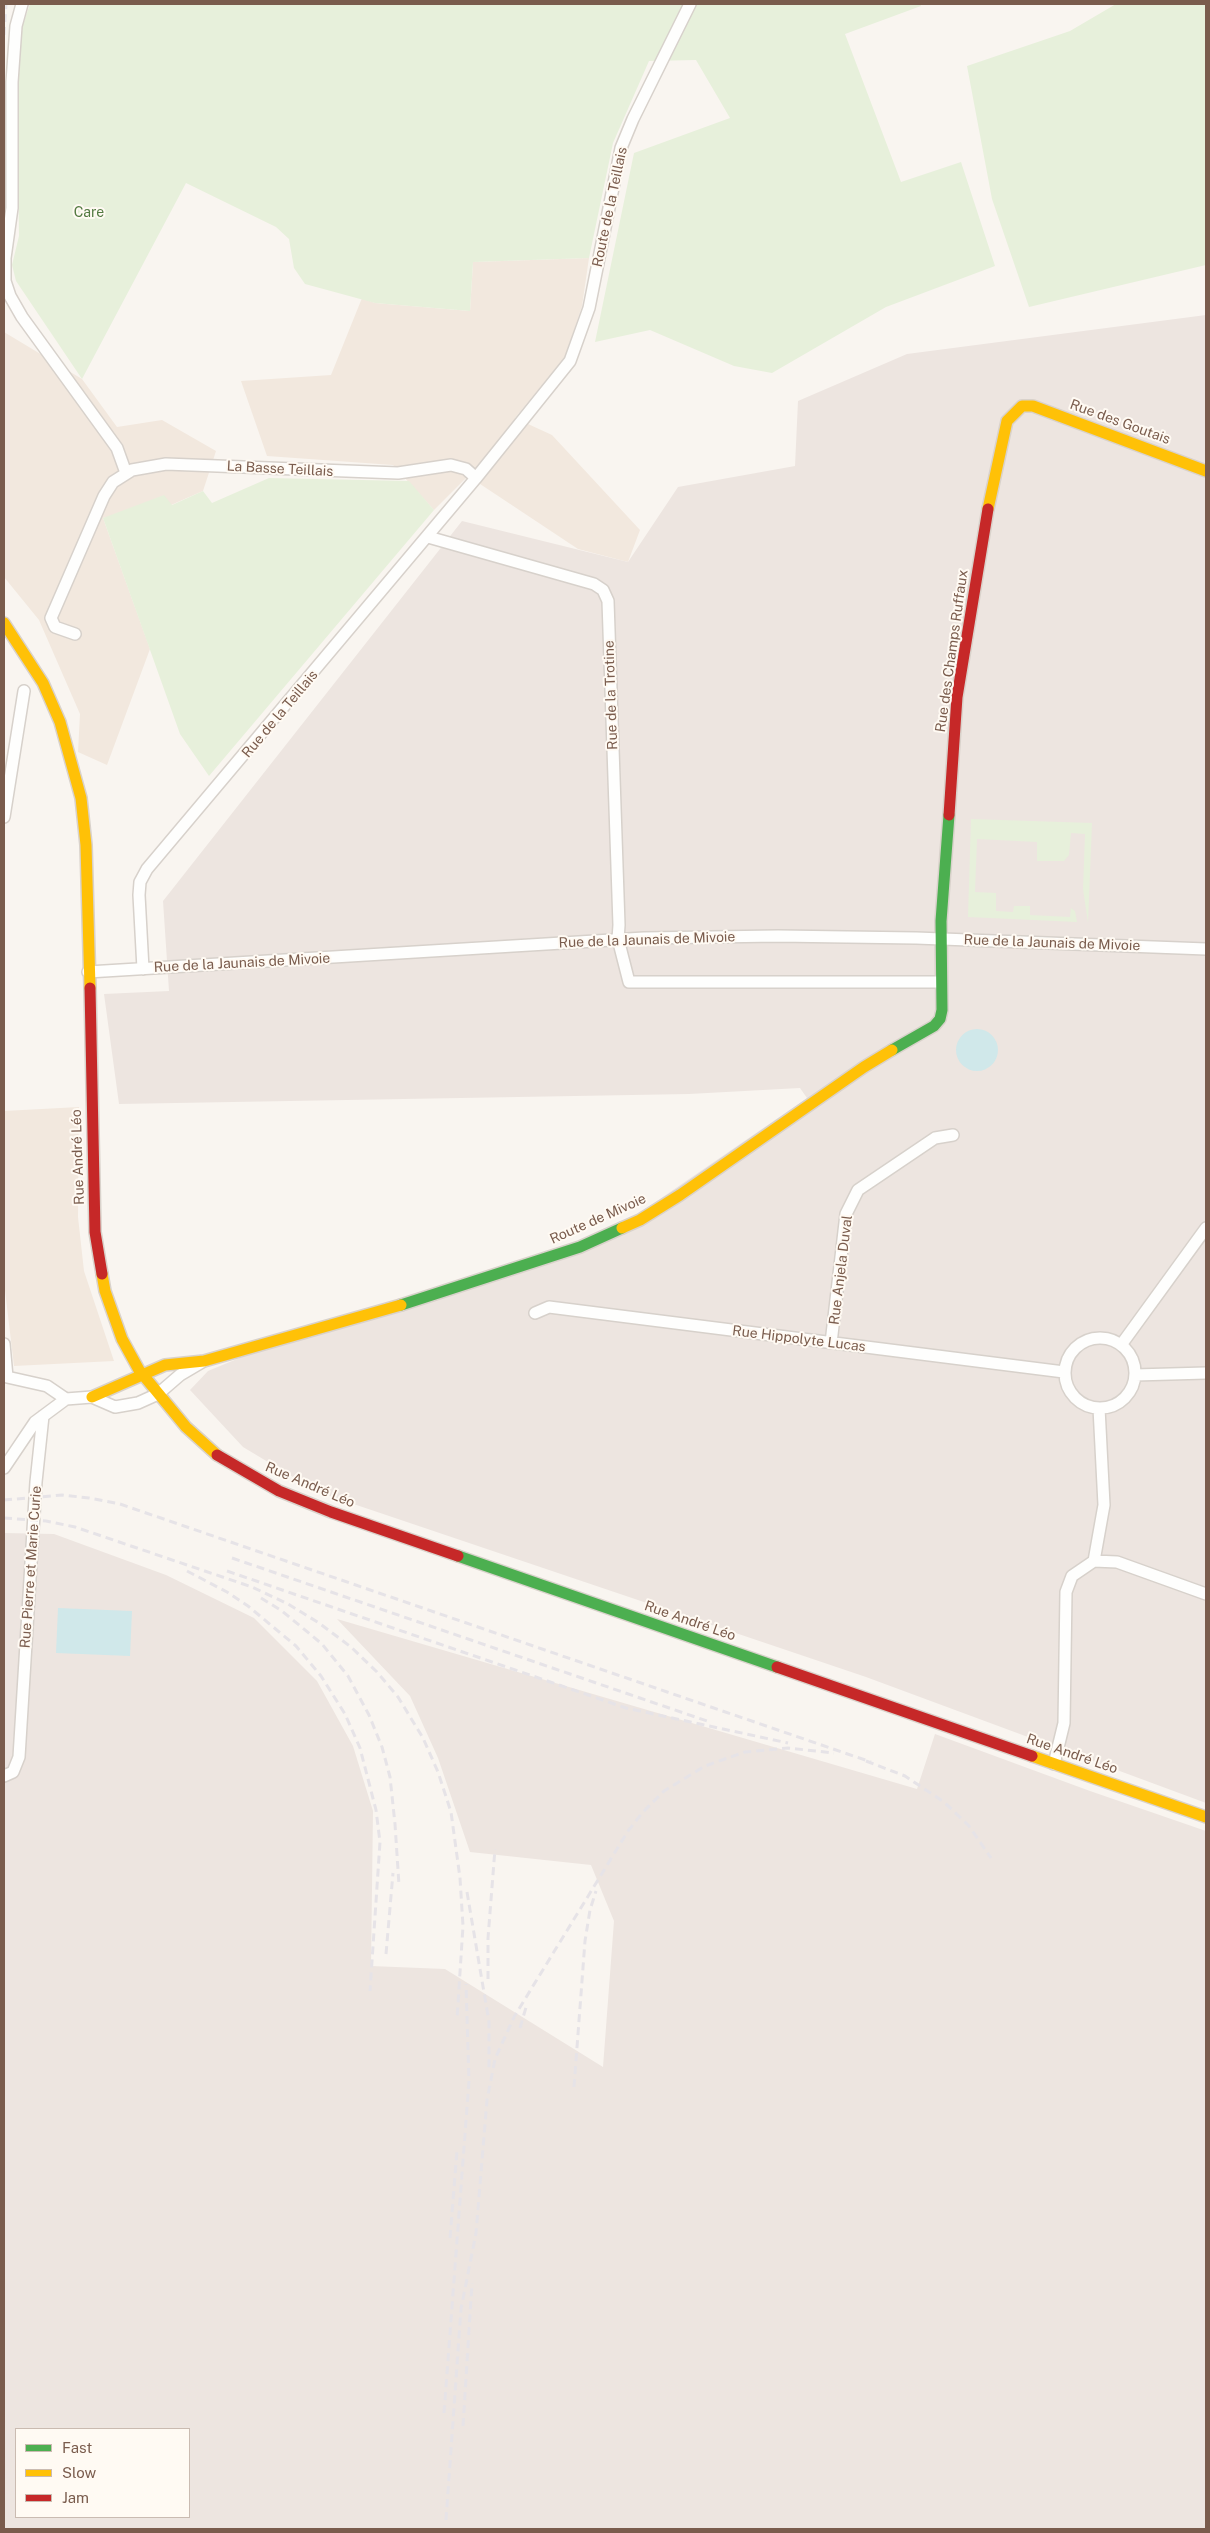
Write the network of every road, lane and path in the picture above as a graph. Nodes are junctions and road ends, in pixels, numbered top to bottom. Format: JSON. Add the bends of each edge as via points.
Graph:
{"nodes":[{"id":1,"x":22,"y":4,"type":"edge"},
{"id":2,"x":690,"y":4,"type":"edge"},
{"id":3,"x":1022,"y":406,"type":"joint"},
{"id":4,"x":1206,"y":471,"type":"edge"},
{"id":5,"x":126,"y":473,"type":"junction"},
{"id":6,"x":476,"y":478,"type":"junction"},
{"id":7,"x":428,"y":537,"type":"junction"},
{"id":8,"x":4,"y":623,"type":"edge"},
{"id":9,"x":75,"y":634,"type":"dead end"},
{"id":10,"x":24,"y":691,"type":"dead end"},
{"id":11,"x":4,"y":817,"type":"edge"},
{"id":12,"x":941,"y":938,"type":"junction"},
{"id":13,"x":618,"y":939,"type":"junction"},
{"id":14,"x":1206,"y":949,"type":"edge"},
{"id":15,"x":143,"y":970,"type":"junction"},
{"id":16,"x":88,"y":972,"type":"junction"},
{"id":17,"x":941,"y":982,"type":"junction"},
{"id":18,"x":952,"y":1135,"type":"dead end"},
{"id":19,"x":1206,"y":1228,"type":"edge"},
{"id":20,"x":535,"y":1313,"type":"dead end"},
{"id":21,"x":831,"y":1343,"type":"junction"},
{"id":22,"x":4,"y":1344,"type":"edge"},
{"id":23,"x":1121,"y":1345,"type":"junction"},
{"id":24,"x":204,"y":1361,"type":"junction"},
{"id":25,"x":1064,"y":1372,"type":"junction"},
{"id":26,"x":1206,"y":1372,"type":"edge"},
{"id":27,"x":142,"y":1374,"type":"junction"},
{"id":28,"x":1135,"y":1375,"type":"junction"},
{"id":29,"x":158,"y":1394,"type":"junction"},
{"id":30,"x":92,"y":1397,"type":"junction"},
{"id":31,"x":66,"y":1399,"type":"junction"},
{"id":32,"x":1099,"y":1408,"type":"junction"},
{"id":33,"x":43,"y":1416,"type":"junction"},
{"id":34,"x":4,"y":1468,"type":"edge"},
{"id":35,"x":1094,"y":1561,"type":"junction"},
{"id":36,"x":1206,"y":1594,"type":"edge"},
{"id":37,"x":1054,"y":1764,"type":"junction"},
{"id":38,"x":4,"y":1776,"type":"edge"},
{"id":39,"x":1206,"y":1817,"type":"edge"}],
"edges":[{"from":1,"to":5,"type":"street","via":[[16,26],[12,82],[12,208],[5,280],[22,317],[116,448]]},
{"from":2,"to":6,"type":"street","name":"Route de la Teillais","via":[[621,148],[589,308],[570,361]]},
{"from":3,"to":4,"type":"street","name":"Rue des Goutais","via":[[1033,406]]},
{"from":3,"to":12,"type":"street","name":"Rue des Champs Ruffaux","via":[[1007,421],[988,508],[963,656],[957,697]]},
{"from":5,"to":6,"type":"street","name":"La Basse Teillais","via":[[141,467],[166,464],[391,473],[451,465],[466,469]]},
{"from":5,"to":9,"type":"street","name":"La Basse Teillais","via":[[113,482],[104,496],[51,618],[55,628]]},
{"from":6,"to":7,"type":"street","name":"Rue de la Teillais"},
{"from":7,"to":13,"type":"street","name":"Rue de la Trotine","via":[[594,584],[603,590],[608,601]]},
{"from":7,"to":15,"type":"street","name":"Rue de la Teillais","via":[[147,870],[140,882],[138,895]]},
{"from":8,"to":16,"type":"street","name":"Rue André Léo","via":[[43,683],[60,722],[77,781],[86,845]]},
{"from":10,"to":11,"type":"street"},
{"from":12,"to":13,"type":"street","name":"Rue de la Jaunais de Mivoie","via":[[778,936]]},
{"from":12,"to":14,"type":"street","name":"Rue de la Jaunais de Mivoie"},
{"from":12,"to":17,"type":"street","name":"Route de Mivoie"},
{"from":13,"to":15,"type":"street","name":"Rue de la Jaunais de Mivoie"},
{"from":13,"to":17,"type":"street","name":"Rue de la Trotine","via":[[629,982]]},
{"from":15,"to":16,"type":"street","name":"Rue de la Jaunais de Mivoie"},
{"from":16,"to":27,"type":"street","name":"Rue André Léo","via":[[95,1232],[105,1292],[122,1339]]},
{"from":17,"to":24,"type":"street","name":"Route de Mivoie","via":[[942,1010],[934,1026],[864,1067],[640,1220],[525,1267]]},
{"from":18,"to":21,"type":"street","name":"Rue Anjela Duval","via":[[935,1138],[858,1190],[846,1214]]},
{"from":19,"to":23,"type":"street"},
{"from":20,"to":21,"type":"street","name":"Rue Hippolyte Lucas","via":[[549,1307]]},
{"from":21,"to":25,"type":"street","name":"Rue Hippolyte Lucas"},
{"from":22,"to":31,"type":"street","via":[[7,1377],[47,1386]]},
{"from":23,"to":25,"type":"street","via":[[1110,1339],[1085,1341],[1074,1348]]},
{"from":23,"to":28,"type":"street","via":[[1130,1354]]},
{"from":24,"to":27,"type":"street","name":"Route de Mivoie","via":[[165,1365]]},
{"from":24,"to":29,"type":"street","name":"Route de Mivoie","via":[[180,1375]]},
{"from":25,"to":32,"type":"street","via":[[1074,1397],[1085,1405]]},
{"from":26,"to":28,"type":"street"},
{"from":27,"to":29,"type":"street","name":"Rue André Léo"},
{"from":27,"to":30,"type":"street","name":"Route de Mivoie"},
{"from":28,"to":32,"type":"street","via":[[1130,1391],[1122,1400]]},
{"from":29,"to":30,"type":"street","via":[[115,1407]]},
{"from":29,"to":37,"type":"street","name":"Rue André Léo","via":[[208,1449],[279,1491],[331,1512]]},
{"from":30,"to":31,"type":"street"},
{"from":31,"to":33,"type":"street"},
{"from":32,"to":35,"type":"street","via":[[1104,1505]]},
{"from":33,"to":34,"type":"street","via":[[26,1432]]},
{"from":33,"to":38,"type":"street","name":"Rue Pierre et Marie Curie","via":[[18,1757],[13,1772]]},
{"from":35,"to":36,"type":"street","via":[[1117,1562]]},
{"from":35,"to":37,"type":"street","via":[[1072,1576],[1066,1592],[1064,1722]]},
{"from":37,"to":39,"type":"street","name":"Rue André Léo"}]}
